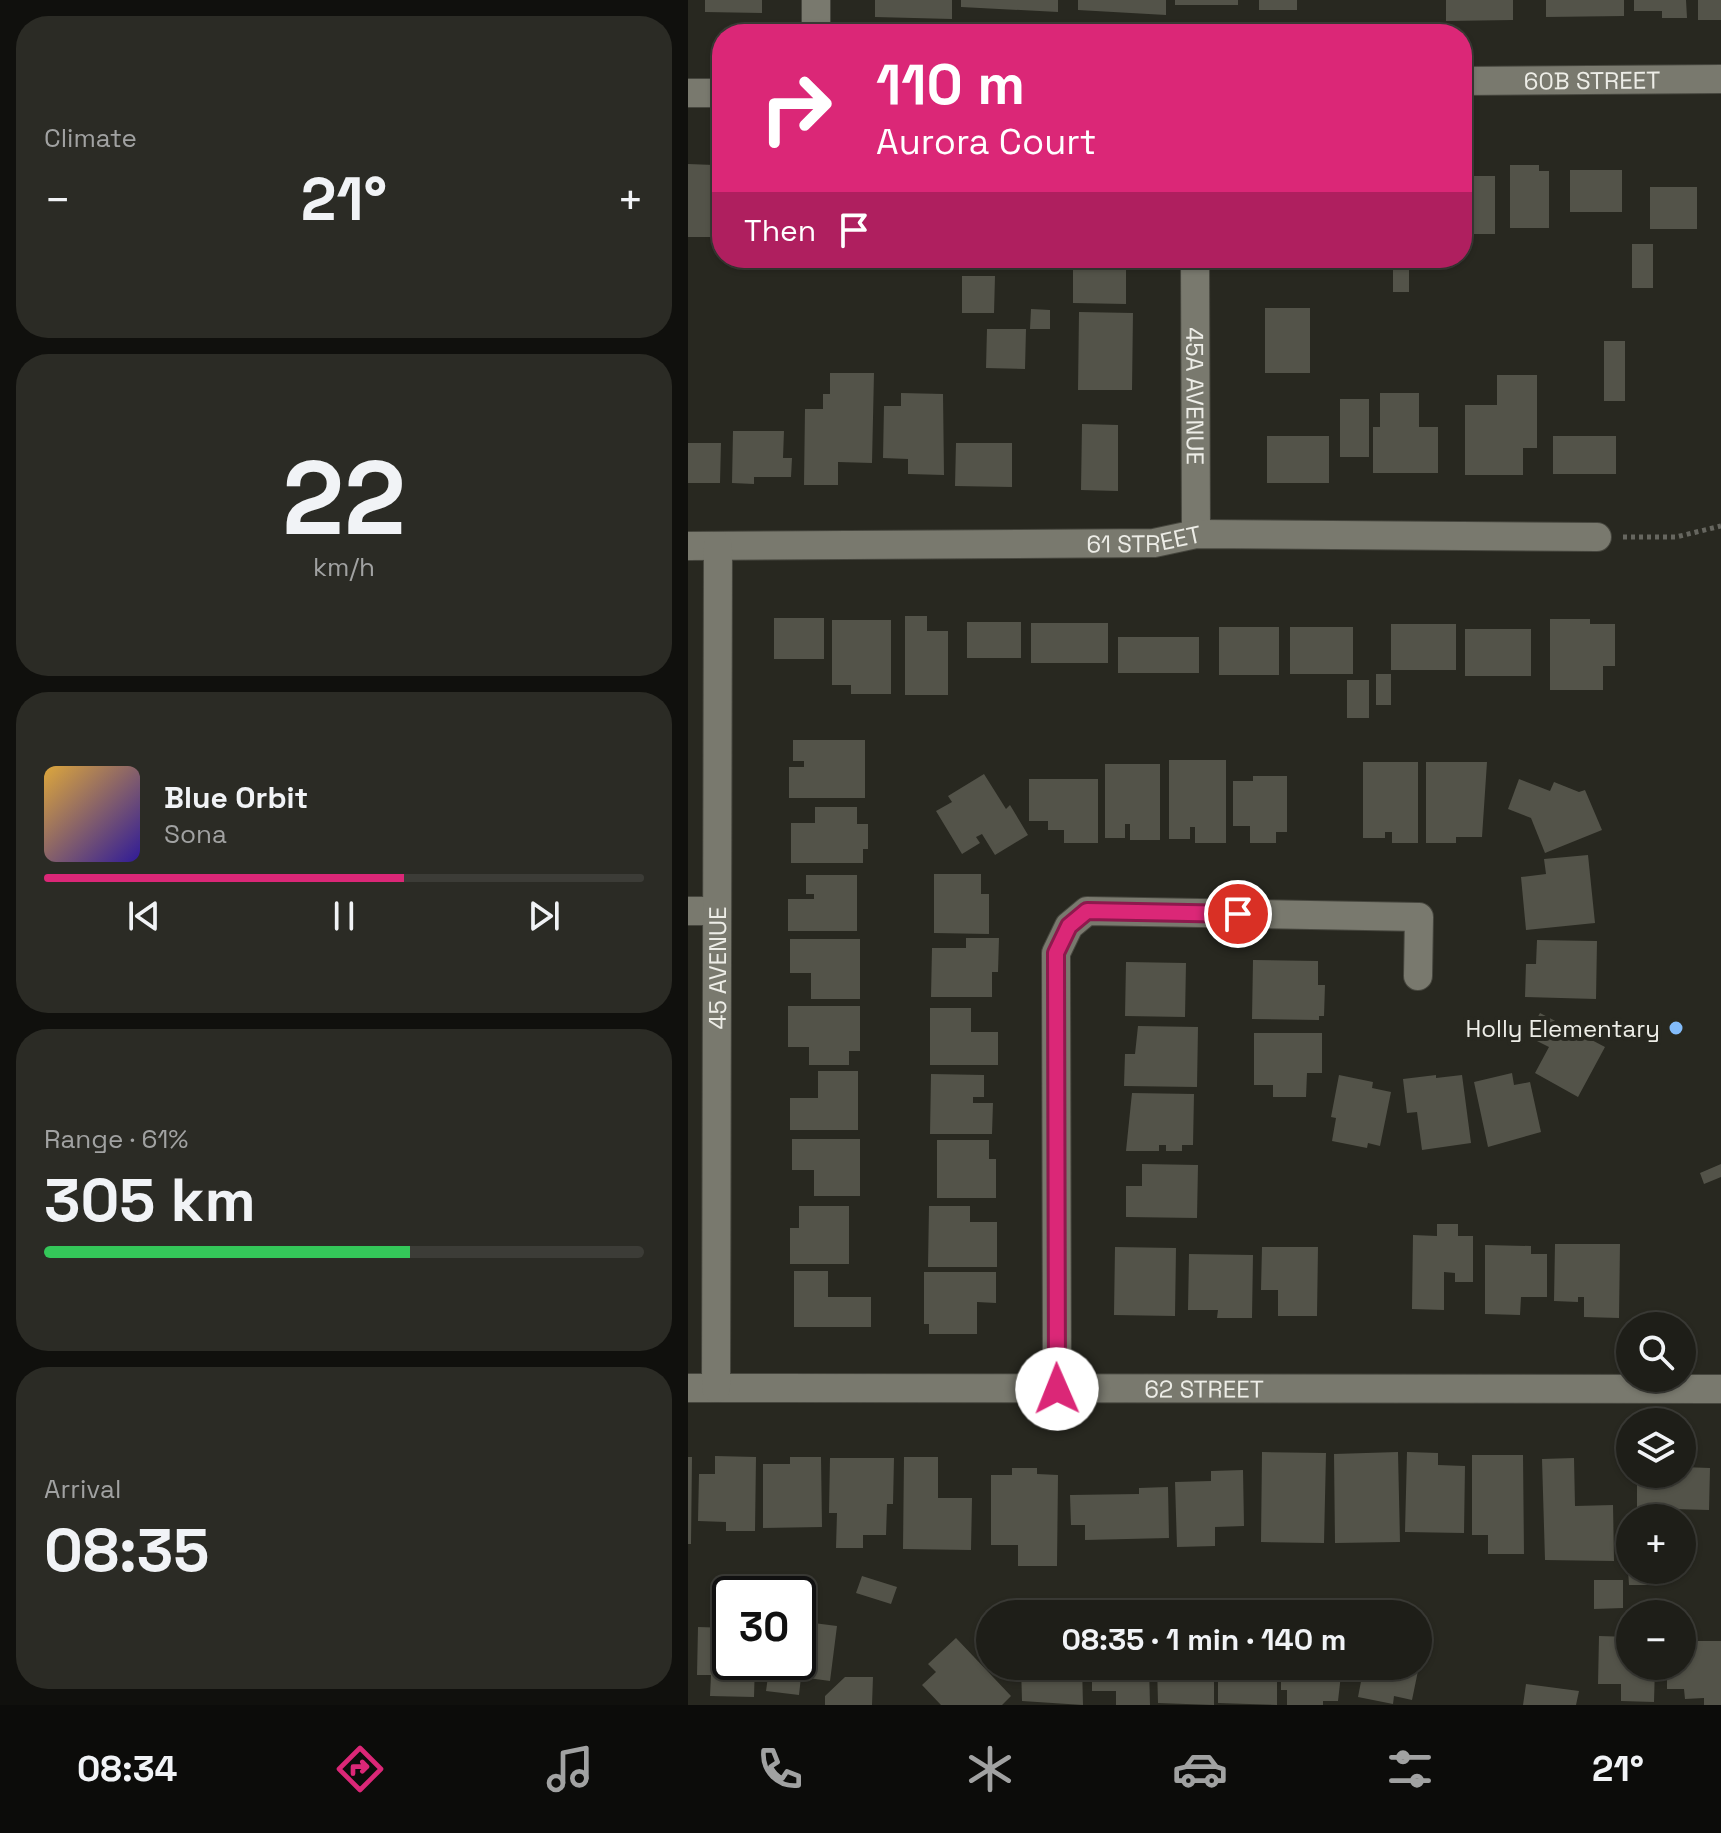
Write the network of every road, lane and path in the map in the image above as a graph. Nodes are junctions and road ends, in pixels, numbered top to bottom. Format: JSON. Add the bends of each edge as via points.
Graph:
{"nodes":[{"id":1,"x":816,"y":0,"type":"edge"},
{"id":2,"x":816,"y":24,"type":"edge"},
{"id":3,"x":1721,"y":79,"type":"edge"},
{"id":4,"x":1472,"y":81,"type":"edge"},
{"id":5,"x":688,"y":93,"type":"edge"},
{"id":6,"x":712,"y":93,"type":"edge"},
{"id":7,"x":1195,"y":268,"type":"edge"},
{"id":8,"x":1721,"y":526,"type":"edge"},
{"id":9,"x":1196,"y":534,"type":"junction"},
{"id":10,"x":1597,"y":537,"type":"joint"},
{"id":11,"x":688,"y":546,"type":"edge"},
{"id":12,"x":718,"y":546,"type":"junction"},
{"id":13,"x":688,"y":911,"type":"edge"},
{"id":14,"x":717,"y":911,"type":"junction"},
{"id":15,"x":1418,"y":976,"type":"dead end"},
{"id":16,"x":688,"y":1388,"type":"edge"},
{"id":17,"x":716,"y":1388,"type":"junction"},
{"id":18,"x":1057,"y":1389,"type":"junction"},
{"id":19,"x":1721,"y":1389,"type":"edge"}],
"edges":[{"from":1,"to":2,"type":"street"},
{"from":3,"to":4,"type":"street","name":"60B STREET"},
{"from":5,"to":6,"type":"street"},
{"from":7,"to":9,"type":"street","name":"45A AVENUE"},
{"from":8,"to":10,"type":"path","via":[[1676,537]]},
{"from":9,"to":10,"type":"street","name":"61 STREET"},
{"from":9,"to":12,"type":"street","name":"61 STREET","via":[[1154,543]]},
{"from":11,"to":12,"type":"street","name":"61 STREET"},
{"from":12,"to":14,"type":"street","name":"45 AVENUE"},
{"from":13,"to":14,"type":"street"},
{"from":14,"to":17,"type":"street","name":"45 AVENUE"},
{"from":15,"to":18,"type":"street","via":[[1419,917],[1087,911],[1069,926],[1056,953]]},
{"from":16,"to":17,"type":"street","name":"62 STREET"},
{"from":17,"to":18,"type":"street","name":"62 STREET"},
{"from":18,"to":19,"type":"street","name":"62 STREET"}]}
